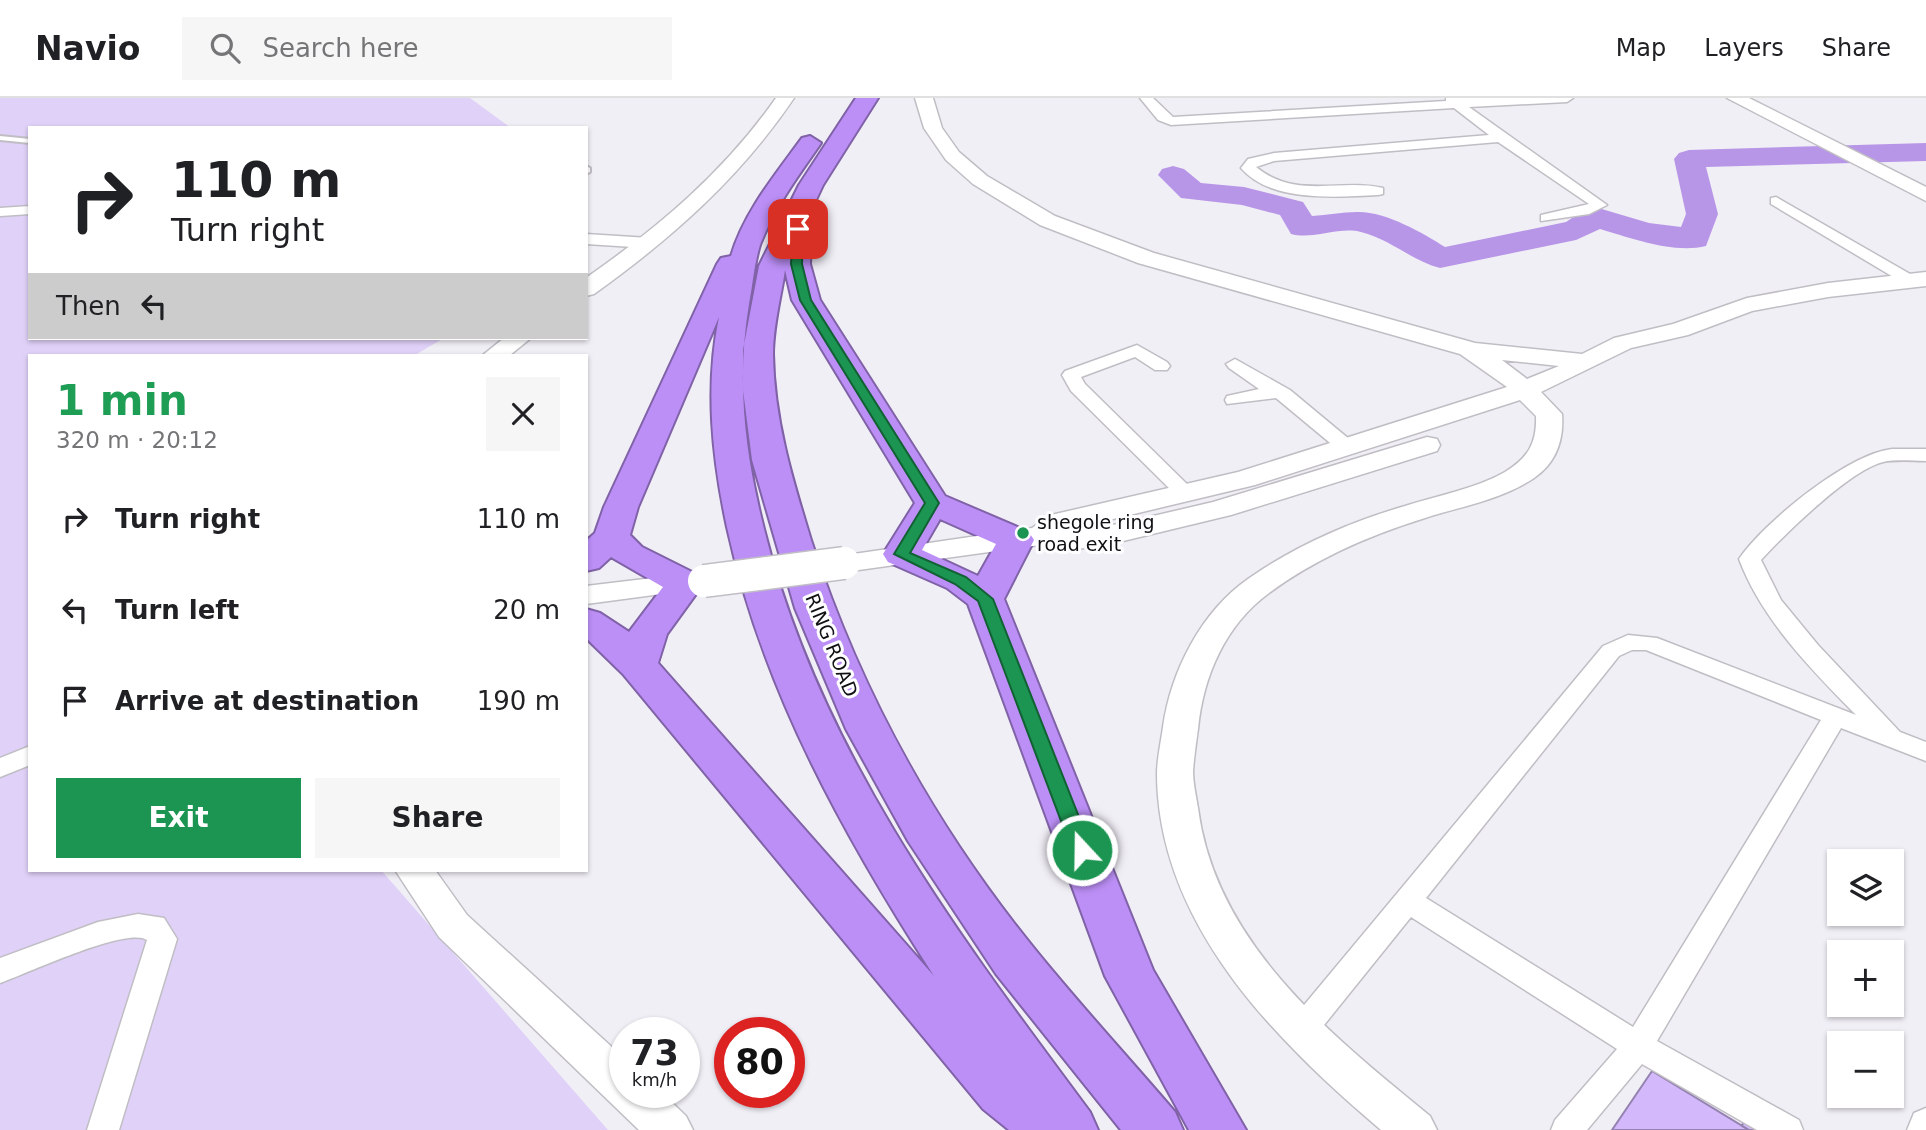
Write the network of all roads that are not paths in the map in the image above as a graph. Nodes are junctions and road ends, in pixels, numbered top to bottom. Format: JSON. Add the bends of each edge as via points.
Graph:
{"nodes":[{"id":1,"x":785,"y":98,"type":"edge"},
{"id":2,"x":841,"y":98,"type":"edge"},
{"id":3,"x":867,"y":98,"type":"edge"},
{"id":4,"x":924,"y":98,"type":"edge"},
{"id":5,"x":1146,"y":98,"type":"edge"},
{"id":6,"x":1353,"y":98,"type":"edge"},
{"id":7,"x":1567,"y":98,"type":"edge"},
{"id":8,"x":1736,"y":98,"type":"edge"},
{"id":9,"x":1452,"y":101,"type":"edge"},
{"id":10,"x":1364,"y":108,"type":"junction"},
{"id":11,"x":0,"y":138,"type":"edge"},
{"id":12,"x":1501,"y":138,"type":"junction"},
{"id":13,"x":28,"y":141,"type":"edge"},
{"id":14,"x":1378,"y":191,"type":"dead end"},
{"id":15,"x":1926,"y":195,"type":"edge"},
{"id":16,"x":1776,"y":201,"type":"dead end"},
{"id":17,"x":28,"y":210,"type":"edge"},
{"id":18,"x":0,"y":212,"type":"edge"},
{"id":19,"x":800,"y":212,"type":"junction"},
{"id":20,"x":1546,"y":218,"type":"dead end"},
{"id":21,"x":588,"y":239,"type":"edge"},
{"id":22,"x":649,"y":243,"type":"junction"},
{"id":23,"x":747,"y":244,"type":"junction"},
{"id":24,"x":1918,"y":280,"type":"edge"},
{"id":25,"x":588,"y":288,"type":"edge"},
{"id":26,"x":1680,"y":330,"type":"junction"},
{"id":27,"x":516,"y":340,"type":"edge"},
{"id":28,"x":1469,"y":349,"type":"junction"},
{"id":29,"x":496,"y":354,"type":"edge"},
{"id":30,"x":1587,"y":362,"type":"junction"},
{"id":31,"x":1236,"y":364,"type":"dead end"},
{"id":32,"x":1161,"y":366,"type":"dead end"},
{"id":33,"x":1274,"y":391,"type":"junction"},
{"id":34,"x":1535,"y":398,"type":"junction"},
{"id":35,"x":1234,"y":401,"type":"dead end"},
{"id":36,"x":1348,"y":448,"type":"junction"},
{"id":37,"x":1926,"y":455,"type":"edge"},
{"id":38,"x":1186,"y":494,"type":"junction"},
{"id":39,"x":932,"y":503,"type":"junction"},
{"id":40,"x":1028,"y":538,"type":"junction"},
{"id":41,"x":599,"y":549,"type":"edge"},
{"id":42,"x":901,"y":554,"type":"junction"},
{"id":43,"x":694,"y":582,"type":"junction"},
{"id":44,"x":588,"y":595,"type":"edge"},
{"id":45,"x":985,"y":599,"type":"junction"},
{"id":46,"x":588,"y":622,"type":"edge"},
{"id":47,"x":637,"y":665,"type":"junction"},
{"id":48,"x":1836,"y":716,"type":"junction"},
{"id":49,"x":1892,"y":738,"type":"junction"},
{"id":50,"x":1926,"y":752,"type":"edge"},
{"id":51,"x":28,"y":756,"type":"edge"},
{"id":52,"x":0,"y":768,"type":"edge"},
{"id":53,"x":415,"y":872,"type":"edge"},
{"id":54,"x":1406,"y":900,"type":"junction"},
{"id":55,"x":0,"y":971,"type":"edge"},
{"id":56,"x":1301,"y":1031,"type":"junction"},
{"id":57,"x":1638,"y":1046,"type":"junction"},
{"id":58,"x":609,"y":1072,"type":"edge"},
{"id":59,"x":647,"y":1108,"type":"edge"},
{"id":60,"x":1926,"y":1123,"type":"edge"},
{"id":61,"x":103,"y":1130,"type":"edge"},
{"id":62,"x":670,"y":1130,"type":"edge"},
{"id":63,"x":1050,"y":1130,"type":"edge"},
{"id":64,"x":1070,"y":1130,"type":"edge"},
{"id":65,"x":1155,"y":1130,"type":"edge"},
{"id":66,"x":1218,"y":1130,"type":"edge"},
{"id":67,"x":1414,"y":1130,"type":"edge"},
{"id":68,"x":1567,"y":1130,"type":"edge"},
{"id":69,"x":1787,"y":1130,"type":"edge"},
{"id":70,"x":1923,"y":1130,"type":"edge"}],
"edges":[{"from":1,"to":22,"type":"main road","via":[[765,130],[717,184]]},
{"from":2,"to":23,"type":"highway"},
{"from":3,"to":19,"type":"highway","name":"RING ROAD","via":[[811,185]]},
{"from":4,"to":28,"type":"main road","via":[[936,131],[960,161],[998,192],[1059,226],[1146,258]]},
{"from":5,"to":10,"type":"street","via":[[1171,121]]},
{"from":6,"to":10,"type":"street"},
{"from":7,"to":9,"type":"street"},
{"from":8,"to":15,"type":"main road"},
{"from":9,"to":10,"type":"street"},
{"from":9,"to":12,"type":"street"},
{"from":11,"to":13,"type":"lane"},
{"from":12,"to":14,"type":"street","via":[[1274,157],[1253,162],[1248,168],[1288,187]]},
{"from":12,"to":20,"type":"street","via":[[1600,205]]},
{"from":16,"to":24,"type":"street"},
{"from":17,"to":18,"type":"street"},
{"from":19,"to":39,"type":"highway","via":[[797,264],[806,300]]},
{"from":19,"to":65,"type":"highway","name":"RING ROAD","via":[[772,266],[758,377],[769,460],[814,608],[867,729],[924,829],[1014,960]]},
{"from":21,"to":22,"type":"street"},
{"from":22,"to":25,"type":"main road"},
{"from":23,"to":41,"type":"highway","via":[[728,266]]},
{"from":23,"to":64,"type":"highway","via":[[724,376],[728,437],[746,544],[771,630],[823,751],[863,822],[929,929]]},
{"from":24,"to":26,"type":"main road","via":[[1747,305]]},
{"from":26,"to":30,"type":"main road","via":[[1639,337]]},
{"from":26,"to":34,"type":"main road","via":[[1664,347]]},
{"from":27,"to":29,"type":"main road"},
{"from":28,"to":30,"type":"main road"},
{"from":28,"to":34,"type":"main road"},
{"from":30,"to":34,"type":"main road"},
{"from":31,"to":33,"type":"street"},
{"from":32,"to":38,"type":"street","via":[[1137,350],[1071,375],[1077,387]]},
{"from":33,"to":35,"type":"street"},
{"from":33,"to":36,"type":"street"},
{"from":34,"to":36,"type":"main road"},
{"from":34,"to":40,"type":"main road","via":[[1359,468],[1221,509],[1078,540]]},
{"from":34,"to":56,"type":"main road","via":[[1549,414],[1548,439],[1529,469],[1487,489],[1310,553],[1254,589],[1228,615],[1194,673],[1175,739],[1175,794],[1183,836],[1201,894],[1230,947]]},
{"from":36,"to":38,"type":"main road"},
{"from":37,"to":49,"type":"street","via":[[1872,459],[1750,559],[1755,579],[1775,607]]},
{"from":38,"to":40,"type":"main road","via":[[1061,521]]},
{"from":39,"to":40,"type":"highway"},
{"from":39,"to":42,"type":"highway"},
{"from":40,"to":42,"type":"main road"},
{"from":40,"to":45,"type":"highway"},
{"from":41,"to":43,"type":"highway","via":[[629,555]]},
{"from":42,"to":43,"type":"main road","bridge":true},
{"from":42,"to":45,"type":"highway","via":[[960,580]]},
{"from":43,"to":44,"type":"main road"},
{"from":43,"to":47,"type":"highway","via":[[648,633]]},
{"from":45,"to":66,"type":"highway","via":[[1130,976]]},
{"from":46,"to":47,"type":"highway","via":[[609,635]]},
{"from":47,"to":63,"type":"highway","via":[[1002,1092]]},
{"from":48,"to":49,"type":"street"},
{"from":48,"to":54,"type":"street","via":[[1649,643],[1628,642],[1611,651]]},
{"from":48,"to":57,"type":"street"},
{"from":49,"to":50,"type":"street"},
{"from":51,"to":52,"type":"street"},
{"from":53,"to":58,"type":"main road","via":[[453,926]]},
{"from":54,"to":56,"type":"street"},
{"from":54,"to":57,"type":"street"},
{"from":55,"to":61,"type":"street","via":[[109,930],[137,923],[154,926],[162,939]]},
{"from":56,"to":67,"type":"main road"},
{"from":57,"to":68,"type":"street"},
{"from":57,"to":69,"type":"street"},
{"from":59,"to":62,"type":"main road"},
{"from":60,"to":70,"type":"street"}]}
